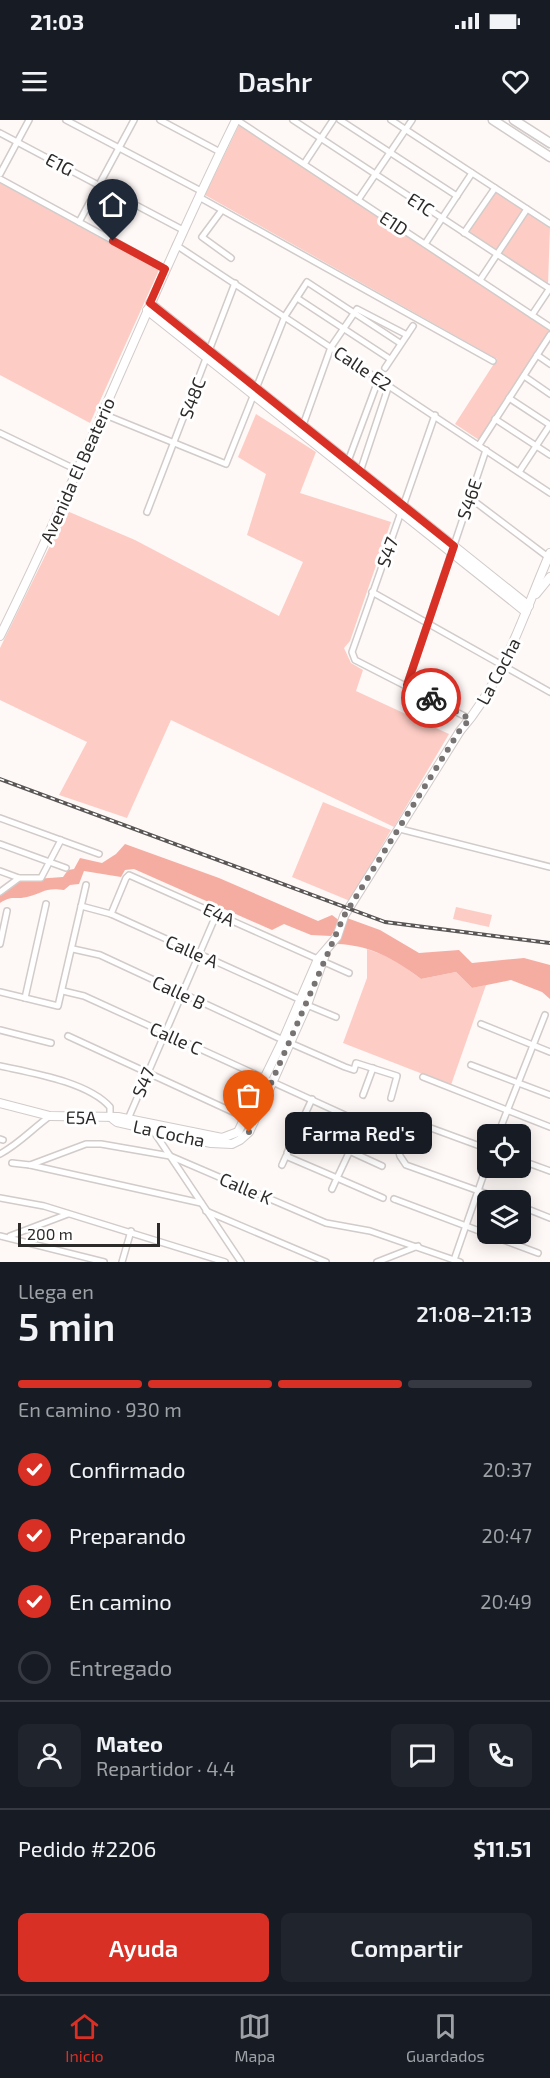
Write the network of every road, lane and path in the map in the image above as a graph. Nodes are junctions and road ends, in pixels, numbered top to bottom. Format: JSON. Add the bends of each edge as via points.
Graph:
{"nodes":[{"id":1,"x":29,"y":120,"type":"edge"},
{"id":2,"x":66,"y":120,"type":"edge"},
{"id":3,"x":134,"y":120,"type":"edge"},
{"id":4,"x":160,"y":120,"type":"edge"},
{"id":5,"x":237,"y":120,"type":"edge"},
{"id":6,"x":293,"y":120,"type":"edge"},
{"id":7,"x":333,"y":120,"type":"edge"},
{"id":8,"x":340,"y":120,"type":"edge"},
{"id":9,"x":391,"y":120,"type":"edge"},
{"id":10,"x":412,"y":120,"type":"edge"},
{"id":11,"x":493,"y":120,"type":"edge"},
{"id":12,"x":514,"y":120,"type":"edge"},
{"id":13,"x":405,"y":130,"type":"junction"},
{"id":14,"x":0,"y":133,"type":"edge"},
{"id":15,"x":321,"y":138,"type":"junction"},
{"id":16,"x":17,"y":142,"type":"junction"},
{"id":17,"x":550,"y":143,"type":"edge"},
{"id":18,"x":119,"y":148,"type":"junction"},
{"id":19,"x":220,"y":152,"type":"junction"},
{"id":20,"x":390,"y":152,"type":"junction"},
{"id":21,"x":550,"y":157,"type":"edge"},
{"id":22,"x":304,"y":164,"type":"junction"},
{"id":23,"x":472,"y":173,"type":"junction"},
{"id":24,"x":0,"y":174,"type":"edge"},
{"id":25,"x":376,"y":174,"type":"junction"},
{"id":26,"x":0,"y":179,"type":"edge"},
{"id":27,"x":99,"y":185,"type":"junction"},
{"id":28,"x":495,"y":188,"type":"junction"},
{"id":29,"x":200,"y":194,"type":"junction"},
{"id":30,"x":457,"y":196,"type":"junction"},
{"id":31,"x":358,"y":200,"type":"junction"},
{"id":32,"x":527,"y":209,"type":"junction"},
{"id":33,"x":222,"y":210,"type":"junction"},
{"id":34,"x":442,"y":218,"type":"junction"},
{"id":35,"x":79,"y":222,"type":"junction"},
{"id":36,"x":550,"y":224,"type":"edge"},
{"id":37,"x":183,"y":230,"type":"junction"},
{"id":38,"x":464,"y":233,"type":"junction"},
{"id":39,"x":176,"y":244,"type":"junction"},
{"id":40,"x":424,"y":244,"type":"junction"},
{"id":41,"x":497,"y":254,"type":"junction"},
{"id":42,"x":231,"y":258,"type":"dead end"},
{"id":43,"x":165,"y":269,"type":"junction"},
{"id":44,"x":480,"y":280,"type":"junction"},
{"id":45,"x":235,"y":283,"type":"junction"},
{"id":46,"x":550,"y":288,"type":"edge"},
{"id":47,"x":297,"y":298,"type":"junction"},
{"id":48,"x":149,"y":306,"type":"junction"},
{"id":49,"x":354,"y":313,"type":"junction"},
{"id":50,"x":532,"y":315,"type":"junction"},
{"id":51,"x":285,"y":316,"type":"junction"},
{"id":52,"x":413,"y":326,"type":"dead end"},
{"id":53,"x":550,"y":327,"type":"edge"},
{"id":54,"x":344,"y":328,"type":"junction"},
{"id":55,"x":406,"y":335,"type":"junction"},
{"id":56,"x":550,"y":336,"type":"edge"},
{"id":57,"x":400,"y":343,"type":"junction"},
{"id":58,"x":332,"y":347,"type":"junction"},
{"id":59,"x":209,"y":354,"type":"junction"},
{"id":60,"x":537,"y":355,"type":"junction"},
{"id":61,"x":390,"y":359,"type":"junction"},
{"id":62,"x":493,"y":362,"type":"dead end"},
{"id":63,"x":550,"y":363,"type":"edge"},
{"id":64,"x":385,"y":368,"type":"dead end"},
{"id":65,"x":524,"y":376,"type":"junction"},
{"id":66,"x":379,"y":378,"type":"junction"},
{"id":67,"x":389,"y":385,"type":"junction"},
{"id":68,"x":255,"y":391,"type":"junction"},
{"id":69,"x":550,"y":394,"type":"edge"},
{"id":70,"x":509,"y":398,"type":"junction"},
{"id":71,"x":103,"y":414,"type":"junction"},
{"id":72,"x":435,"y":415,"type":"junction"},
{"id":73,"x":495,"y":419,"type":"junction"},
{"id":74,"x":550,"y":425,"type":"edge"},
{"id":75,"x":302,"y":428,"type":"junction"},
{"id":76,"x":0,"y":433,"type":"edge"},
{"id":77,"x":175,"y":444,"type":"junction"},
{"id":78,"x":479,"y":445,"type":"junction"},
{"id":79,"x":536,"y":446,"type":"junction"},
{"id":80,"x":486,"y":450,"type":"junction"},
{"id":81,"x":550,"y":455,"type":"edge"},
{"id":82,"x":347,"y":465,"type":"junction"},
{"id":83,"x":79,"y":471,"type":"junction"},
{"id":84,"x":519,"y":472,"type":"junction"},
{"id":85,"x":359,"y":474,"type":"junction"},
{"id":86,"x":550,"y":493,"type":"edge"},
{"id":87,"x":470,"y":498,"type":"junction"},
{"id":88,"x":402,"y":508,"type":"junction"},
{"id":89,"x":147,"y":512,"type":"dead end"},
{"id":90,"x":453,"y":549,"type":"junction"},
{"id":91,"x":549,"y":555,"type":"edge"},
{"id":92,"x":550,"y":577,"type":"edge"},
{"id":93,"x":372,"y":592,"type":"junction"},
{"id":94,"x":529,"y":606,"type":"junction"},
{"id":95,"x":428,"y":623,"type":"junction"},
{"id":96,"x":0,"y":636,"type":"edge"},
{"id":97,"x":505,"y":665,"type":"junction"},
{"id":98,"x":407,"y":685,"type":"junction"},
{"id":99,"x":550,"y":692,"type":"edge"},
{"id":100,"x":470,"y":719,"type":"junction"},
{"id":101,"x":0,"y":818,"type":"edge"},
{"id":102,"x":400,"y":829,"type":"junction"},
{"id":103,"x":61,"y":840,"type":"junction"},
{"id":104,"x":0,"y":844,"type":"edge"},
{"id":105,"x":99,"y":854,"type":"dead end"},
{"id":106,"x":51,"y":862,"type":"junction"},
{"id":107,"x":550,"y":867,"type":"edge"},
{"id":108,"x":66,"y":868,"type":"dead end"},
{"id":109,"x":0,"y":872,"type":"edge"},
{"id":110,"x":19,"y":878,"type":"junction"},
{"id":111,"x":86,"y":885,"type":"dead end"},
{"id":112,"x":0,"y":892,"type":"edge"},
{"id":113,"x":46,"y":904,"type":"dead end"},
{"id":114,"x":81,"y":906,"type":"junction"},
{"id":115,"x":7,"y":911,"type":"dead end"},
{"id":116,"x":217,"y":913,"type":"junction"},
{"id":117,"x":111,"y":914,"type":"junction"},
{"id":118,"x":0,"y":944,"type":"edge"},
{"id":119,"x":73,"y":949,"type":"junction"},
{"id":120,"x":201,"y":955,"type":"junction"},
{"id":121,"x":322,"y":961,"type":"junction"},
{"id":122,"x":349,"y":973,"type":"dead end"},
{"id":123,"x":63,"y":992,"type":"junction"},
{"id":124,"x":0,"y":993,"type":"edge"},
{"id":125,"x":182,"y":993,"type":"junction"},
{"id":126,"x":25,"y":998,"type":"junction"},
{"id":127,"x":304,"y":1003,"type":"junction"},
{"id":128,"x":545,"y":1015,"type":"dead end"},
{"id":129,"x":336,"y":1017,"type":"dead end"},
{"id":130,"x":481,"y":1024,"type":"dead end"},
{"id":131,"x":0,"y":1030,"type":"edge"},
{"id":132,"x":164,"y":1033,"type":"junction"},
{"id":133,"x":68,"y":1036,"type":"dead end"},
{"id":134,"x":286,"y":1042,"type":"junction"},
{"id":135,"x":51,"y":1043,"type":"dead end"},
{"id":136,"x":532,"y":1045,"type":"junction"},
{"id":137,"x":550,"y":1052,"type":"edge"},
{"id":138,"x":471,"y":1065,"type":"dead end"},
{"id":139,"x":0,"y":1066,"type":"edge"},
{"id":140,"x":373,"y":1068,"type":"junction"},
{"id":141,"x":147,"y":1073,"type":"junction"},
{"id":142,"x":423,"y":1077,"type":"dead end"},
{"id":143,"x":269,"y":1080,"type":"junction"},
{"id":144,"x":518,"y":1083,"type":"junction"},
{"id":145,"x":363,"y":1095,"type":"dead end"},
{"id":146,"x":550,"y":1095,"type":"edge"},
{"id":147,"x":391,"y":1098,"type":"dead end"},
{"id":148,"x":312,"y":1099,"type":"junction"},
{"id":149,"x":0,"y":1103,"type":"edge"},
{"id":150,"x":507,"y":1111,"type":"junction"},
{"id":151,"x":32,"y":1112,"type":"junction"},
{"id":152,"x":50,"y":1116,"type":"junction"},
{"id":153,"x":246,"y":1118,"type":"junction"},
{"id":154,"x":111,"y":1119,"type":"junction"},
{"id":155,"x":128,"y":1119,"type":"junction"},
{"id":156,"x":363,"y":1123,"type":"junction"},
{"id":157,"x":502,"y":1124,"type":"edge"},
{"id":158,"x":150,"y":1126,"type":"junction"},
{"id":159,"x":550,"y":1127,"type":"edge"},
{"id":160,"x":33,"y":1128,"type":"junction"},
{"id":161,"x":299,"y":1128,"type":"junction"},
{"id":162,"x":395,"y":1138,"type":"junction"},
{"id":163,"x":477,"y":1145,"type":"edge"},
{"id":164,"x":350,"y":1153,"type":"junction"},
{"id":165,"x":0,"y":1154,"type":"edge"},
{"id":166,"x":170,"y":1156,"type":"junction"},
{"id":167,"x":286,"y":1156,"type":"junction"},
{"id":168,"x":12,"y":1163,"type":"dead end"},
{"id":169,"x":531,"y":1164,"type":"edge"},
{"id":170,"x":30,"y":1165,"type":"junction"},
{"id":171,"x":282,"y":1165,"type":"dead end"},
{"id":172,"x":382,"y":1166,"type":"dead end"},
{"id":173,"x":550,"y":1171,"type":"edge"},
{"id":174,"x":337,"y":1178,"type":"junction"},
{"id":175,"x":482,"y":1178,"type":"edge"},
{"id":176,"x":332,"y":1190,"type":"dead end"},
{"id":177,"x":477,"y":1190,"type":"junction"},
{"id":178,"x":0,"y":1198,"type":"edge"},
{"id":179,"x":383,"y":1198,"type":"dead end"},
{"id":180,"x":394,"y":1199,"type":"dead end"},
{"id":181,"x":201,"y":1203,"type":"junction"},
{"id":182,"x":531,"y":1210,"type":"edge"},
{"id":183,"x":207,"y":1211,"type":"junction"},
{"id":184,"x":70,"y":1213,"type":"junction"},
{"id":185,"x":550,"y":1218,"type":"edge"},
{"id":186,"x":464,"y":1224,"type":"junction"},
{"id":187,"x":130,"y":1231,"type":"junction"},
{"id":188,"x":0,"y":1236,"type":"edge"},
{"id":189,"x":8,"y":1236,"type":"junction"},
{"id":190,"x":418,"y":1246,"type":"junction"},
{"id":191,"x":538,"y":1253,"type":"dead end"},
{"id":192,"x":218,"y":1261,"type":"edge"},
{"id":193,"x":457,"y":1261,"type":"edge"},
{"id":194,"x":104,"y":1262,"type":"edge"},
{"id":195,"x":122,"y":1262,"type":"edge"},
{"id":196,"x":225,"y":1262,"type":"edge"},
{"id":197,"x":241,"y":1262,"type":"edge"},
{"id":198,"x":326,"y":1262,"type":"edge"},
{"id":199,"x":377,"y":1262,"type":"edge"}],
"edges":[{"from":1,"to":16,"type":"street"},
{"from":2,"to":18,"type":"street"},
{"from":3,"to":18,"type":"street"},
{"from":4,"to":19,"type":"street"},
{"from":5,"to":19,"type":"street","name":"Avenida El Beaterio"},
{"from":5,"to":22,"type":"street","name":"E1D"},
{"from":6,"to":15,"type":"street","name":"E1C"},
{"from":7,"to":15,"type":"street"},
{"from":8,"to":20,"type":"street"},
{"from":9,"to":13,"type":"street"},
{"from":10,"to":13,"type":"street"},
{"from":11,"to":21,"type":"main road"},
{"from":12,"to":17,"type":"main road"},
{"from":13,"to":20,"type":"street"},
{"from":13,"to":23,"type":"street"},
{"from":14,"to":16,"type":"street","name":"E1G"},
{"from":15,"to":22,"type":"street"},
{"from":15,"to":25,"type":"street","name":"E1C"},
{"from":16,"to":24,"type":"street"},
{"from":16,"to":27,"type":"street","name":"E1G"},
{"from":18,"to":27,"type":"street"},
{"from":18,"to":29,"type":"street"},
{"from":19,"to":29,"type":"street","name":"Avenida El Beaterio"},
{"from":20,"to":25,"type":"street"},
{"from":20,"to":30,"type":"street"},
{"from":22,"to":31,"type":"street","name":"E1D"},
{"from":23,"to":28,"type":"street"},
{"from":23,"to":30,"type":"street"},
{"from":25,"to":31,"type":"street"},
{"from":25,"to":34,"type":"street","name":"E1C"},
{"from":26,"to":35,"type":"street"},
{"from":27,"to":35,"type":"street"},
{"from":27,"to":37,"type":"street","name":"E1G"},
{"from":28,"to":32,"type":"street"},
{"from":28,"to":38,"type":"street"},
{"from":29,"to":33,"type":"street"},
{"from":29,"to":37,"type":"street","name":"Avenida El Beaterio"},
{"from":30,"to":34,"type":"street"},
{"from":31,"to":40,"type":"street","name":"E1D"},
{"from":32,"to":36,"type":"street"},
{"from":32,"to":41,"type":"street"},
{"from":33,"to":42,"type":"street","via":[[202,237]]},
{"from":33,"to":62,"type":"street"},
{"from":34,"to":38,"type":"street","name":"E1C"},
{"from":34,"to":40,"type":"street"},
{"from":35,"to":43,"type":"street"},
{"from":37,"to":39,"type":"street","name":"Avenida El Beaterio"},
{"from":38,"to":41,"type":"street","name":"E1C"},
{"from":39,"to":43,"type":"street","name":"Avenida El Beaterio"},
{"from":39,"to":45,"type":"street","name":"Calle E2"},
{"from":40,"to":44,"type":"street","name":"E1D"},
{"from":41,"to":44,"type":"street"},
{"from":41,"to":46,"type":"street","name":"E1C"},
{"from":43,"to":48,"type":"street","name":"Avenida El Beaterio"},
{"from":44,"to":50,"type":"street","name":"E1D"},
{"from":45,"to":51,"type":"street","name":"Calle E2"},
{"from":45,"to":59,"type":"street","name":"S48C"},
{"from":46,"to":50,"type":"street"},
{"from":47,"to":49,"type":"street","via":[[309,282]]},
{"from":47,"to":51,"type":"street"},
{"from":47,"to":54,"type":"street"},
{"from":48,"to":59,"type":"street"},
{"from":48,"to":71,"type":"street","name":"Avenida El Beaterio"},
{"from":49,"to":54,"type":"street"},
{"from":49,"to":55,"type":"street","via":[[361,309]]},
{"from":49,"to":57,"type":"street"},
{"from":50,"to":53,"type":"street","name":"E1D"},
{"from":51,"to":58,"type":"street","name":"Calle E2"},
{"from":51,"to":68,"type":"street"},
{"from":52,"to":55,"type":"street"},
{"from":54,"to":58,"type":"street"},
{"from":54,"to":61,"type":"street"},
{"from":55,"to":57,"type":"street"},
{"from":56,"to":60,"type":"street"},
{"from":57,"to":61,"type":"street"},
{"from":58,"to":66,"type":"street","name":"Calle E2"},
{"from":58,"to":75,"type":"street"},
{"from":59,"to":68,"type":"street"},
{"from":59,"to":77,"type":"street","name":"S48C"},
{"from":60,"to":63,"type":"street"},
{"from":60,"to":65,"type":"street"},
{"from":61,"to":64,"type":"street"},
{"from":65,"to":69,"type":"street"},
{"from":65,"to":70,"type":"street"},
{"from":66,"to":67,"type":"street","name":"Calle E2"},
{"from":66,"to":82,"type":"street"},
{"from":67,"to":72,"type":"street","name":"Calle E2"},
{"from":67,"to":85,"type":"street"},
{"from":68,"to":75,"type":"street"},
{"from":68,"to":77,"type":"street","via":[[226,464]]},
{"from":70,"to":73,"type":"street"},
{"from":70,"to":74,"type":"street"},
{"from":71,"to":77,"type":"street"},
{"from":71,"to":83,"type":"street","name":"Avenida El Beaterio"},
{"from":72,"to":78,"type":"street","name":"Calle E2"},
{"from":72,"to":88,"type":"street","name":"S47"},
{"from":73,"to":78,"type":"street"},
{"from":73,"to":79,"type":"street"},
{"from":74,"to":79,"type":"street"},
{"from":75,"to":82,"type":"street"},
{"from":76,"to":83,"type":"street"},
{"from":77,"to":89,"type":"street","name":"S48C"},
{"from":78,"to":80,"type":"street","name":"Calle E2"},
{"from":79,"to":81,"type":"street"},
{"from":79,"to":84,"type":"street"},
{"from":80,"to":84,"type":"street","name":"Calle E2"},
{"from":80,"to":87,"type":"street","name":"S46E"},
{"from":82,"to":85,"type":"street"},
{"from":83,"to":96,"type":"street","name":"Avenida El Beaterio"},
{"from":84,"to":86,"type":"street","name":"Calle E2"},
{"from":85,"to":88,"type":"street"},
{"from":87,"to":90,"type":"street","name":"S46E"},
{"from":87,"to":91,"type":"street"},
{"from":88,"to":90,"type":"street"},
{"from":88,"to":93,"type":"street","name":"S47"},
{"from":90,"to":94,"type":"street"},
{"from":90,"to":95,"type":"street","name":"S46E"},
{"from":91,"to":94,"type":"street","name":"La Cocha"},
{"from":92,"to":94,"type":"street","name":"La Cocha"},
{"from":93,"to":95,"type":"street"},
{"from":93,"to":98,"type":"street","name":"S47","via":[[352,656]]},
{"from":94,"to":97,"type":"street","name":"La Cocha"},
{"from":95,"to":97,"type":"street"},
{"from":95,"to":98,"type":"street","name":"S46E"},
{"from":97,"to":99,"type":"street"},
{"from":97,"to":100,"type":"street","name":"La Cocha"},
{"from":98,"to":100,"type":"street"},
{"from":100,"to":102,"type":"street","name":"La Cocha"},
{"from":101,"to":103,"type":"street"},
{"from":102,"to":107,"type":"street"},
{"from":102,"to":121,"type":"street","name":"La Cocha","via":[[342,921]]},
{"from":103,"to":105,"type":"street"},
{"from":103,"to":106,"type":"street"},
{"from":104,"to":106,"type":"street"},
{"from":106,"to":108,"type":"street"},
{"from":106,"to":110,"type":"street","via":[[41,878]]},
{"from":109,"to":110,"type":"street"},
{"from":110,"to":112,"type":"street"},
{"from":111,"to":114,"type":"street"},
{"from":113,"to":126,"type":"street"},
{"from":114,"to":117,"type":"street","name":"Calle A"},
{"from":114,"to":119,"type":"street"},
{"from":115,"to":118,"type":"street"},
{"from":116,"to":117,"type":"street","name":"E4A","via":[[129,875]]},
{"from":116,"to":120,"type":"street","name":"S47"},
{"from":116,"to":121,"type":"street","name":"E4A"},
{"from":117,"to":120,"type":"street","name":"Calle A"},
{"from":119,"to":123,"type":"street"},
{"from":119,"to":125,"type":"street","name":"Calle B","via":[[100,955]]},
{"from":120,"to":125,"type":"street","name":"S47"},
{"from":120,"to":127,"type":"street","name":"Calle A"},
{"from":121,"to":122,"type":"street","name":"E4A"},
{"from":121,"to":127,"type":"street","name":"La Cocha"},
{"from":123,"to":126,"type":"street","via":[[56,1007]]},
{"from":123,"to":132,"type":"street","name":"Calle C","via":[[84,996]]},
{"from":124,"to":126,"type":"street"},
{"from":125,"to":132,"type":"street","name":"S47"},
{"from":125,"to":134,"type":"street","name":"Calle B"},
{"from":127,"to":129,"type":"street","name":"Calle A"},
{"from":127,"to":134,"type":"street","name":"La Cocha"},
{"from":128,"to":136,"type":"street"},
{"from":130,"to":136,"type":"street"},
{"from":131,"to":135,"type":"street"},
{"from":132,"to":141,"type":"street","name":"S47"},
{"from":132,"to":143,"type":"street","name":"Calle C"},
{"from":133,"to":141,"type":"street"},
{"from":134,"to":140,"type":"street","name":"Calle B","via":[[354,1070],[356,1064]]},
{"from":134,"to":143,"type":"street","name":"La Cocha"},
{"from":136,"to":137,"type":"street"},
{"from":136,"to":144,"type":"street"},
{"from":138,"to":144,"type":"street"},
{"from":139,"to":154,"type":"street","via":[[54,1078],[96,1096],[110,1107]]},
{"from":140,"to":145,"type":"street"},
{"from":140,"to":147,"type":"street","via":[[397,1076]]},
{"from":141,"to":153,"type":"street"},
{"from":141,"to":155,"type":"street","name":"S47"},
{"from":142,"to":150,"type":"street"},
{"from":143,"to":148,"type":"street","name":"Calle C"},
{"from":143,"to":153,"type":"street","name":"La Cocha"},
{"from":143,"to":158,"type":"street","name":"La Cocha","via":[[249,1132],[232,1144],[211,1143]]},
{"from":144,"to":146,"type":"street"},
{"from":144,"to":150,"type":"street"},
{"from":148,"to":156,"type":"street","name":"Calle C"},
{"from":148,"to":161,"type":"street"},
{"from":149,"to":151,"type":"street","name":"E5A"},
{"from":150,"to":157,"type":"street"},
{"from":150,"to":159,"type":"street"},
{"from":151,"to":152,"type":"street","name":"E5A"},
{"from":151,"to":160,"type":"street","via":[[36,1122]]},
{"from":152,"to":154,"type":"street","name":"E5A"},
{"from":152,"to":160,"type":"street"},
{"from":153,"to":158,"type":"street","name":"La Cocha","via":[[238,1132],[222,1137]]},
{"from":154,"to":155,"type":"street","name":"La Cocha"},
{"from":154,"to":158,"type":"street","name":"La Cocha"},
{"from":155,"to":158,"type":"street","name":"La Cocha"},
{"from":156,"to":162,"type":"street","name":"Calle C"},
{"from":156,"to":164,"type":"street"},
{"from":158,"to":166,"type":"street"},
{"from":160,"to":165,"type":"street","via":[[18,1145]]},
{"from":161,"to":164,"type":"street"},
{"from":161,"to":167,"type":"street"},
{"from":162,"to":163,"type":"street","via":[[403,1121],[409,1120]]},
{"from":162,"to":177,"type":"street","via":[[406,1165]]},
{"from":164,"to":172,"type":"street"},
{"from":164,"to":174,"type":"street"},
{"from":166,"to":170,"type":"street","name":"Calle K","via":[[86,1144]]},
{"from":166,"to":181,"type":"street"},
{"from":166,"to":190,"type":"street","name":"Calle K","via":[[326,1222]]},
{"from":167,"to":171,"type":"street"},
{"from":167,"to":174,"type":"street"},
{"from":168,"to":170,"type":"street","name":"Calle K"},
{"from":169,"to":173,"type":"street"},
{"from":170,"to":181,"type":"street","name":"Calle K"},
{"from":174,"to":176,"type":"street"},
{"from":174,"to":179,"type":"street"},
{"from":175,"to":177,"type":"street"},
{"from":177,"to":186,"type":"street"},
{"from":178,"to":184,"type":"street"},
{"from":180,"to":186,"type":"street"},
{"from":181,"to":183,"type":"street"},
{"from":182,"to":185,"type":"street"},
{"from":183,"to":197,"type":"street"},
{"from":183,"to":198,"type":"street"},
{"from":184,"to":187,"type":"street"},
{"from":184,"to":189,"type":"street"},
{"from":186,"to":191,"type":"street"},
{"from":186,"to":193,"type":"street"},
{"from":187,"to":192,"type":"street"},
{"from":187,"to":195,"type":"street"},
{"from":188,"to":189,"type":"street"},
{"from":189,"to":194,"type":"street"},
{"from":190,"to":193,"type":"street","name":"Calle K"},
{"from":190,"to":199,"type":"street"},
{"from":192,"to":196,"type":"street"}]}
